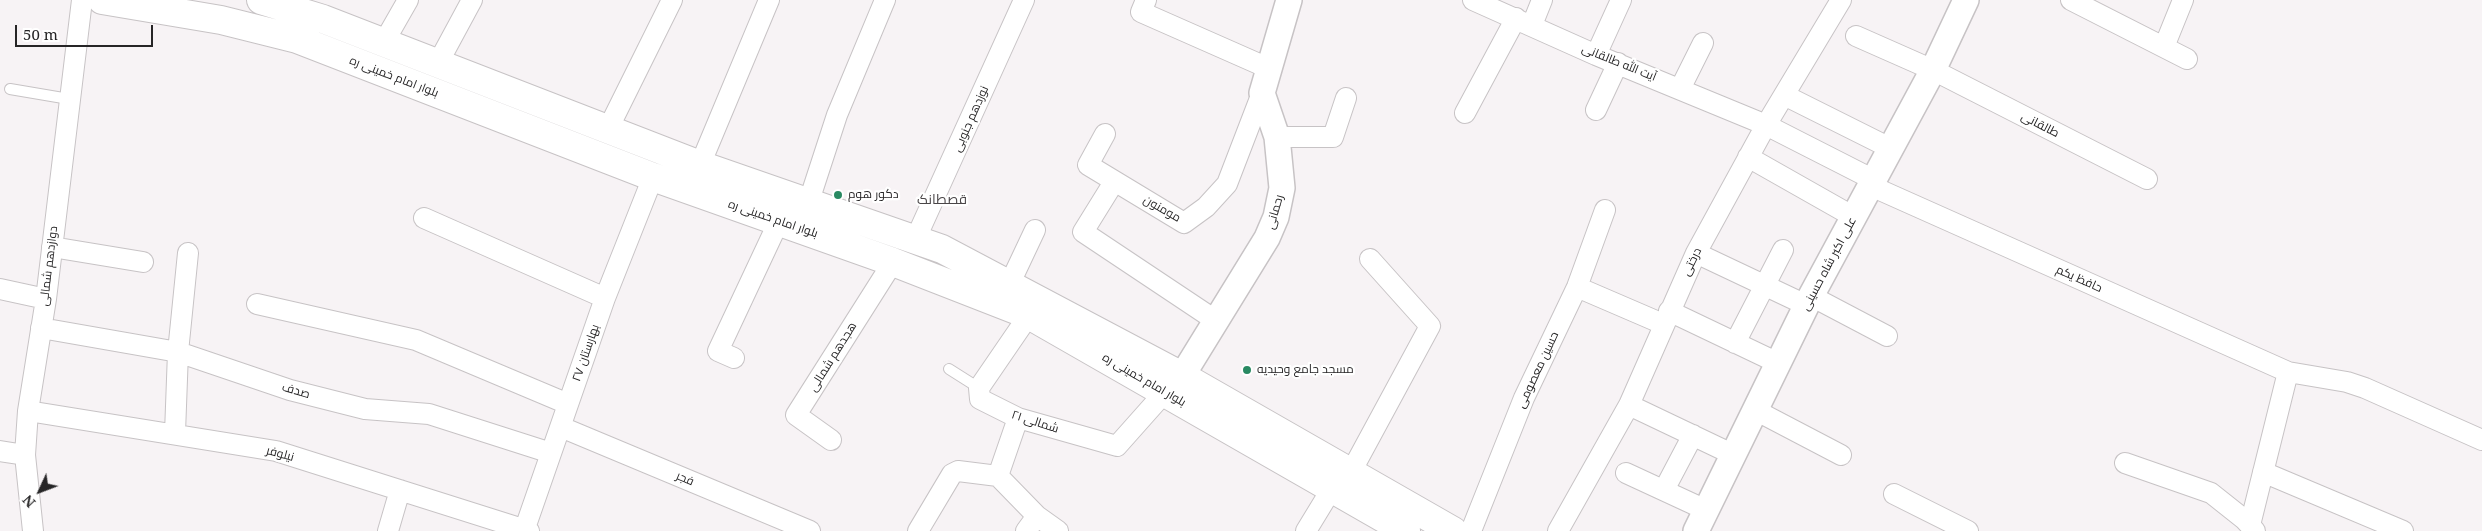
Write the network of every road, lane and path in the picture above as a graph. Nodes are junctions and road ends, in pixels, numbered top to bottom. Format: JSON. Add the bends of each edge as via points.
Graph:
{"nodes":[{"id":1,"x":82,"y":0,"type":"edge"},
{"id":2,"x":102,"y":0,"type":"edge"},
{"id":3,"x":408,"y":0,"type":"edge"},
{"id":4,"x":472,"y":0,"type":"edge"},
{"id":5,"x":672,"y":0,"type":"edge"},
{"id":6,"x":769,"y":0,"type":"edge"},
{"id":7,"x":885,"y":0,"type":"edge"},
{"id":8,"x":1024,"y":0,"type":"edge"},
{"id":9,"x":1146,"y":0,"type":"edge"},
{"id":10,"x":1289,"y":0,"type":"edge"},
{"id":11,"x":1473,"y":0,"type":"edge"},
{"id":12,"x":1542,"y":0,"type":"edge"},
{"id":13,"x":1621,"y":0,"type":"edge"},
{"id":14,"x":1841,"y":0,"type":"edge"},
{"id":15,"x":1965,"y":0,"type":"edge"},
{"id":16,"x":2071,"y":0,"type":"edge"},
{"id":17,"x":2183,"y":0,"type":"edge"},
{"id":18,"x":278,"y":2,"type":"edge"},
{"id":19,"x":1524,"y":22,"type":"junction"},
{"id":20,"x":1856,"y":36,"type":"dead end"},
{"id":21,"x":384,"y":42,"type":"junction"},
{"id":22,"x":1703,"y":43,"type":"dead end"},
{"id":23,"x":2164,"y":47,"type":"junction"},
{"id":24,"x":1596,"y":55,"type":"junction"},
{"id":25,"x":2187,"y":59,"type":"dead end"},
{"id":26,"x":438,"y":63,"type":"junction"},
{"id":27,"x":1618,"y":63,"type":"junction"},
{"id":28,"x":1268,"y":68,"type":"junction"},
{"id":29,"x":1933,"y":70,"type":"junction"},
{"id":30,"x":10,"y":89,"type":"dead end"},
{"id":31,"x":1680,"y":89,"type":"junction"},
{"id":32,"x":1262,"y":94,"type":"junction"},
{"id":33,"x":1784,"y":95,"type":"junction"},
{"id":34,"x":1346,"y":98,"type":"dead end"},
{"id":35,"x":70,"y":99,"type":"junction"},
{"id":36,"x":1596,"y":110,"type":"dead end"},
{"id":37,"x":1465,"y":113,"type":"dead end"},
{"id":38,"x":1766,"y":125,"type":"junction"},
{"id":39,"x":608,"y":129,"type":"junction"},
{"id":40,"x":1105,"y":134,"type":"dead end"},
{"id":41,"x":1277,"y":137,"type":"junction"},
{"id":42,"x":1890,"y":148,"type":"junction"},
{"id":43,"x":1748,"y":157,"type":"junction"},
{"id":44,"x":700,"y":165,"type":"junction"},
{"id":45,"x":653,"y":178,"type":"junction"},
{"id":46,"x":2147,"y":179,"type":"dead end"},
{"id":47,"x":1114,"y":182,"type":"junction"},
{"id":48,"x":1872,"y":183,"type":"junction"},
{"id":49,"x":808,"y":204,"type":"junction"},
{"id":50,"x":1605,"y":210,"type":"dead end"},
{"id":51,"x":1854,"y":217,"type":"junction"},
{"id":52,"x":424,"y":218,"type":"dead end"},
{"id":53,"x":779,"y":221,"type":"junction"},
{"id":54,"x":1035,"y":230,"type":"dead end"},
{"id":55,"x":916,"y":238,"type":"junction"},
{"id":56,"x":52,"y":247,"type":"junction"},
{"id":57,"x":1783,"y":250,"type":"dead end"},
{"id":58,"x":188,"y":253,"type":"dead end"},
{"id":59,"x":1696,"y":253,"type":"junction"},
{"id":60,"x":1370,"y":259,"type":"dead end"},
{"id":61,"x":143,"y":262,"type":"dead end"},
{"id":62,"x":893,"y":262,"type":"junction"},
{"id":63,"x":1010,"y":283,"type":"junction"},
{"id":64,"x":1764,"y":285,"type":"junction"},
{"id":65,"x":1577,"y":287,"type":"junction"},
{"id":66,"x":0,"y":289,"type":"edge"},
{"id":67,"x":606,"y":298,"type":"junction"},
{"id":68,"x":46,"y":299,"type":"junction"},
{"id":69,"x":1808,"y":300,"type":"junction"},
{"id":70,"x":256,"y":304,"type":"dead end"},
{"id":71,"x":1029,"y":315,"type":"junction"},
{"id":72,"x":1666,"y":318,"type":"junction"},
{"id":73,"x":1215,"y":320,"type":"junction"},
{"id":74,"x":41,"y":328,"type":"junction"},
{"id":75,"x":1887,"y":336,"type":"dead end"},
{"id":76,"x":1735,"y":343,"type":"junction"},
{"id":77,"x":178,"y":352,"type":"junction"},
{"id":78,"x":734,"y":358,"type":"dead end"},
{"id":79,"x":1778,"y":363,"type":"junction"},
{"id":80,"x":949,"y":370,"type":"dead end"},
{"id":81,"x":2288,"y":372,"type":"junction"},
{"id":82,"x":1173,"y":384,"type":"junction"},
{"id":83,"x":979,"y":388,"type":"junction"},
{"id":84,"x":568,"y":404,"type":"junction"},
{"id":85,"x":1629,"y":405,"type":"junction"},
{"id":86,"x":1755,"y":410,"type":"junction"},
{"id":87,"x":28,"y":411,"type":"junction"},
{"id":88,"x":1018,"y":418,"type":"junction"},
{"id":89,"x":561,"y":427,"type":"junction"},
{"id":90,"x":175,"y":433,"type":"junction"},
{"id":91,"x":1693,"y":435,"type":"junction"},
{"id":92,"x":831,"y":440,"type":"dead end"},
{"id":93,"x":2482,"y":440,"type":"edge"},
{"id":94,"x":0,"y":451,"type":"edge"},
{"id":95,"x":551,"y":453,"type":"junction"},
{"id":96,"x":25,"y":454,"type":"junction"},
{"id":97,"x":1734,"y":455,"type":"junction"},
{"id":98,"x":1841,"y":455,"type":"dead end"},
{"id":99,"x":2125,"y":463,"type":"dead end"},
{"id":100,"x":1352,"y":472,"type":"junction"},
{"id":101,"x":2263,"y":472,"type":"junction"},
{"id":102,"x":1626,"y":473,"type":"dead end"},
{"id":103,"x":998,"y":476,"type":"junction"},
{"id":104,"x":400,"y":490,"type":"junction"},
{"id":105,"x":1331,"y":490,"type":"junction"},
{"id":106,"x":1664,"y":490,"type":"junction"},
{"id":107,"x":1894,"y":494,"type":"dead end"},
{"id":108,"x":1031,"y":523,"type":"edge"},
{"id":109,"x":1702,"y":525,"type":"edge"},
{"id":110,"x":2252,"y":528,"type":"edge"},
{"id":111,"x":526,"y":530,"type":"edge"},
{"id":112,"x":34,"y":531,"type":"edge"},
{"id":113,"x":388,"y":531,"type":"edge"},
{"id":114,"x":810,"y":531,"type":"edge"},
{"id":115,"x":918,"y":531,"type":"edge"},
{"id":116,"x":1058,"y":531,"type":"edge"},
{"id":117,"x":1306,"y":531,"type":"edge"},
{"id":118,"x":1406,"y":531,"type":"edge"},
{"id":119,"x":1453,"y":531,"type":"edge"},
{"id":120,"x":1471,"y":531,"type":"edge"},
{"id":121,"x":1558,"y":531,"type":"edge"},
{"id":122,"x":1968,"y":531,"type":"edge"},
{"id":123,"x":2403,"y":531,"type":"edge"}],
"edges":[{"from":1,"to":35,"type":"street","name":"دوازدهم شمالی"},
{"from":2,"to":45,"type":"main road","name":"بلوار امام خمینی ره","via":[[221,20],[298,39]]},
{"from":3,"to":21,"type":"street"},
{"from":4,"to":26,"type":"street"},
{"from":5,"to":39,"type":"street"},
{"from":6,"to":44,"type":"street"},
{"from":7,"to":49,"type":"street","via":[[837,115]]},
{"from":8,"to":55,"type":"street","name":"نوزدهم جنوبی"},
{"from":9,"to":28,"type":"street","via":[[1141,12]]},
{"from":10,"to":28,"type":"street"},
{"from":11,"to":19,"type":"street","name":"آیت الله طالقانی"},
{"from":12,"to":19,"type":"street"},
{"from":13,"to":24,"type":"street"},
{"from":14,"to":33,"type":"street","name":"درختی"},
{"from":15,"to":29,"type":"street","name":"علی اکبر شاه حسینی"},
{"from":16,"to":23,"type":"street"},
{"from":17,"to":23,"type":"street"},
{"from":18,"to":21,"type":"main road","name":"بلوار امام خمینی ره"},
{"from":19,"to":24,"type":"street","name":"آیت الله طالقانی"},
{"from":19,"to":37,"type":"street"},
{"from":20,"to":29,"type":"street","name":"طالقانی"},
{"from":21,"to":26,"type":"main road","name":"بلوار امام خمینی ره"},
{"from":22,"to":31,"type":"street"},
{"from":23,"to":25,"type":"street"},
{"from":24,"to":27,"type":"street","name":"آیت الله طالقانی"},
{"from":26,"to":39,"type":"main road","name":"بلوار امام خمینی ره"},
{"from":27,"to":31,"type":"street","name":"آیت الله طالقانی"},
{"from":27,"to":36,"type":"street"},
{"from":28,"to":32,"type":"street"},
{"from":29,"to":42,"type":"street","name":"علی اکبر شاه حسینی"},
{"from":29,"to":46,"type":"street","name":"طالقانی"},
{"from":30,"to":35,"type":"lane"},
{"from":31,"to":38,"type":"street","name":"آیت الله طالقانی"},
{"from":32,"to":41,"type":"street","name":"رحمانی"},
{"from":32,"to":47,"type":"street","name":"مومنون","via":[[1228,184],[1206,208],[1184,223]]},
{"from":33,"to":38,"type":"street","name":"درختی"},
{"from":33,"to":42,"type":"street"},
{"from":34,"to":41,"type":"street","via":[[1333,137]]},
{"from":35,"to":56,"type":"street","name":"دوازدهم شمالی"},
{"from":38,"to":43,"type":"street","name":"درختی"},
{"from":38,"to":48,"type":"street","name":"حافظ یکم"},
{"from":39,"to":44,"type":"main road","name":"بلوار امام خمینی ره"},
{"from":40,"to":47,"type":"street","name":"مومنون","via":[[1088,165]]},
{"from":41,"to":73,"type":"street","name":"رحمانی","via":[[1282,188],[1276,218],[1267,238]]},
{"from":42,"to":48,"type":"street","name":"علی اکبر شاه حسینی"},
{"from":43,"to":51,"type":"street"},
{"from":43,"to":59,"type":"street","name":"درختی"},
{"from":44,"to":49,"type":"main road","name":"بلوار امام خمینی ره"},
{"from":45,"to":53,"type":"main road","name":"بلوار امام خمینی ره"},
{"from":45,"to":67,"type":"street","name":"بهارستان ۲۷"},
{"from":47,"to":73,"type":"street","via":[[1083,232]]},
{"from":48,"to":51,"type":"street","name":"علی اکبر شاه حسینی"},
{"from":48,"to":81,"type":"street","name":"حافظ یکم"},
{"from":49,"to":55,"type":"main road","name":"بلوار امام خمینی ره"},
{"from":50,"to":65,"type":"street","name":"حسین معصومی"},
{"from":51,"to":69,"type":"street","name":"علی اکبر شاه حسینی"},
{"from":52,"to":67,"type":"street"},
{"from":53,"to":62,"type":"main road","name":"بلوار امام خمینی ره"},
{"from":53,"to":78,"type":"street","via":[[718,351]]},
{"from":54,"to":63,"type":"street"},
{"from":55,"to":63,"type":"main road","name":"بلوار امام خمینی ره"},
{"from":56,"to":61,"type":"street"},
{"from":56,"to":68,"type":"street","name":"دوازدهم شمالی"},
{"from":57,"to":64,"type":"street"},
{"from":58,"to":77,"type":"street"},
{"from":59,"to":64,"type":"street"},
{"from":59,"to":72,"type":"street","name":"درختی"},
{"from":60,"to":100,"type":"street","via":[[1430,326]]},
{"from":62,"to":71,"type":"main road","name":"بلوار امام خمینی ره"},
{"from":62,"to":92,"type":"street","name":"هجدهم شمالی","via":[[796,415]]},
{"from":63,"to":82,"type":"main road","name":"بلوار امام خمینی ره"},
{"from":64,"to":69,"type":"street"},
{"from":64,"to":76,"type":"street"},
{"from":65,"to":72,"type":"street"},
{"from":65,"to":120,"type":"street","name":"حسین معصومی","via":[[1524,398]]},
{"from":66,"to":68,"type":"street"},
{"from":67,"to":84,"type":"street","name":"بهارستان ۲۷"},
{"from":68,"to":74,"type":"street","name":"دوازدهم شمالی"},
{"from":69,"to":75,"type":"street"},
{"from":69,"to":79,"type":"street","name":"علی اکبر شاه حسینی"},
{"from":70,"to":84,"type":"street","via":[[416,340]]},
{"from":71,"to":82,"type":"main road","name":"بلوار امام خمینی ره"},
{"from":71,"to":83,"type":"street"},
{"from":72,"to":76,"type":"street"},
{"from":72,"to":85,"type":"street","name":"درختی"},
{"from":73,"to":82,"type":"street","name":"رحمانی"},
{"from":74,"to":77,"type":"street","name":"صدف"},
{"from":74,"to":87,"type":"street","name":"دوازدهم شمالی"},
{"from":76,"to":79,"type":"street"},
{"from":77,"to":90,"type":"street"},
{"from":77,"to":95,"type":"street","name":"صدف","via":[[290,390],[365,410],[429,414]]},
{"from":79,"to":86,"type":"street","name":"علی اکبر شاه حسینی"},
{"from":80,"to":83,"type":"lane"},
{"from":81,"to":93,"type":"street","name":"حافظ یکم","via":[[2365,388]]},
{"from":81,"to":101,"type":"street"},
{"from":82,"to":88,"type":"street","name":"۲۱ شمالی","via":[[1117,446]]},
{"from":82,"to":100,"type":"main road","name":"بلوار امام خمینی ره"},
{"from":82,"to":105,"type":"main road","name":"بلوار امام خمینی ره"},
{"from":83,"to":88,"type":"street","name":"۲۱ شمالی","via":[[980,399]]},
{"from":84,"to":89,"type":"street","name":"بهارستان ۲۷"},
{"from":85,"to":91,"type":"street"},
{"from":85,"to":121,"type":"street","name":"درختی"},
{"from":86,"to":97,"type":"street","name":"علی اکبر شاه حسینی"},
{"from":86,"to":98,"type":"street"},
{"from":87,"to":90,"type":"street","name":"نیلوفر"},
{"from":87,"to":96,"type":"street","name":"دوازدهم شمالی"},
{"from":88,"to":103,"type":"street"},
{"from":89,"to":95,"type":"street","name":"بهارستان ۲۷"},
{"from":89,"to":114,"type":"street","name":"فجر"},
{"from":90,"to":104,"type":"street","name":"نیلوفر","via":[[276,451]]},
{"from":91,"to":97,"type":"street"},
{"from":91,"to":106,"type":"street"},
{"from":94,"to":96,"type":"street"},
{"from":95,"to":111,"type":"street","name":"بهارستان ۲۷"},
{"from":96,"to":112,"type":"street","name":"دوازدهم شمالی"},
{"from":97,"to":109,"type":"street","name":"علی اکبر شاه حسینی"},
{"from":99,"to":110,"type":"street","via":[[2211,493]]},
{"from":100,"to":119,"type":"main road","name":"بلوار امام خمینی ره"},
{"from":101,"to":110,"type":"street"},
{"from":101,"to":123,"type":"street"},
{"from":102,"to":106,"type":"street"},
{"from":103,"to":108,"type":"street"},
{"from":103,"to":115,"type":"street","via":[[952,474]]},
{"from":104,"to":111,"type":"street","name":"نیلوفر"},
{"from":104,"to":113,"type":"street"},
{"from":105,"to":117,"type":"street"},
{"from":105,"to":118,"type":"main road","name":"بلوار امام خمینی ره"},
{"from":106,"to":109,"type":"street"},
{"from":107,"to":122,"type":"street"},
{"from":108,"to":116,"type":"street"}]}
